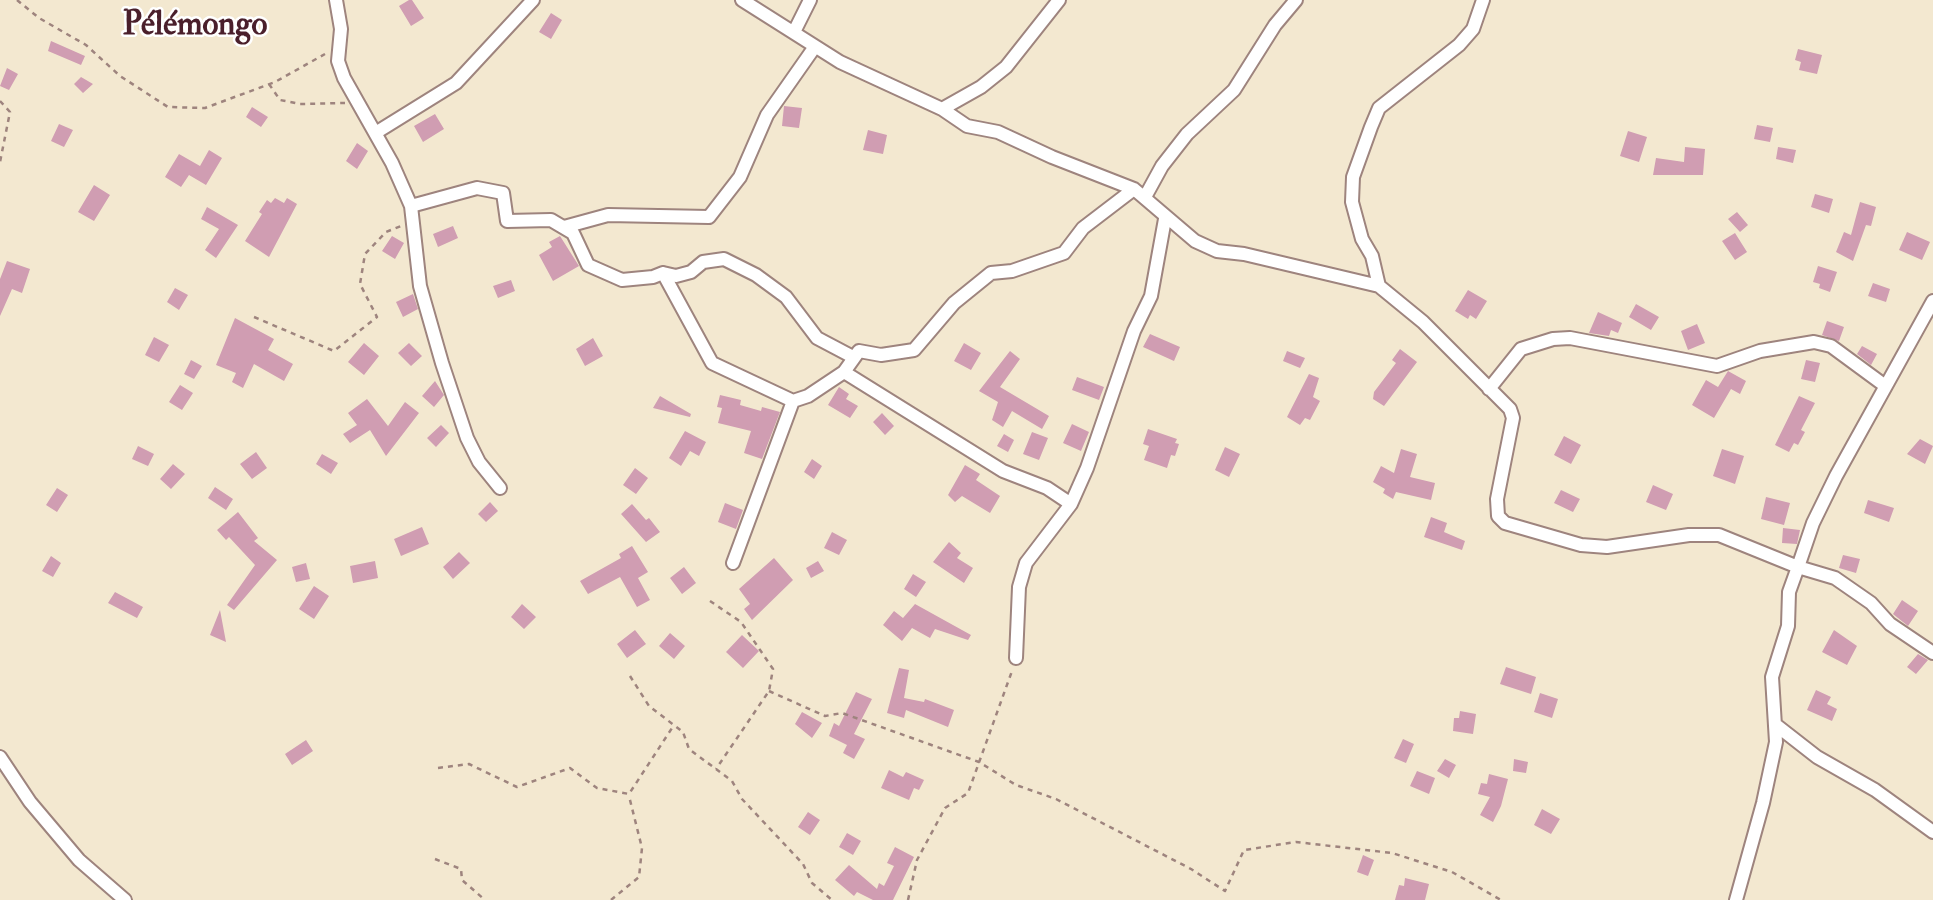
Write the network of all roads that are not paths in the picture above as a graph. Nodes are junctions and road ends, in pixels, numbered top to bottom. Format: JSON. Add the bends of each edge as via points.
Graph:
{"nodes":[{"id":1,"x":336,"y":0,"type":"edge"},
{"id":2,"x":533,"y":0,"type":"edge"},
{"id":3,"x":742,"y":0,"type":"edge"},
{"id":4,"x":810,"y":0,"type":"edge"},
{"id":5,"x":1059,"y":0,"type":"edge"},
{"id":6,"x":1296,"y":0,"type":"edge"},
{"id":7,"x":1483,"y":0,"type":"edge"},
{"id":8,"x":794,"y":32,"type":"junction"},
{"id":9,"x":814,"y":48,"type":"junction"},
{"id":10,"x":942,"y":109,"type":"junction"},
{"id":11,"x":377,"y":132,"type":"junction"},
{"id":12,"x":1140,"y":193,"type":"junction"},
{"id":13,"x":411,"y":206,"type":"junction"},
{"id":14,"x":1165,"y":219,"type":"junction"},
{"id":15,"x":564,"y":227,"type":"junction"},
{"id":16,"x":663,"y":273,"type":"junction"},
{"id":17,"x":1379,"y":286,"type":"junction"},
{"id":18,"x":1933,"y":301,"type":"edge"},
{"id":19,"x":853,"y":357,"type":"junction"},
{"id":20,"x":844,"y":372,"type":"junction"},
{"id":21,"x":1884,"y":384,"type":"junction"},
{"id":22,"x":1489,"y":389,"type":"junction"},
{"id":23,"x":793,"y":401,"type":"junction"},
{"id":24,"x":500,"y":488,"type":"dead end"},
{"id":25,"x":1071,"y":505,"type":"junction"},
{"id":26,"x":733,"y":563,"type":"dead end"},
{"id":27,"x":1798,"y":567,"type":"junction"},
{"id":28,"x":1933,"y":653,"type":"edge"},
{"id":29,"x":1016,"y":658,"type":"road end"},
{"id":30,"x":1776,"y":725,"type":"junction"},
{"id":31,"x":0,"y":757,"type":"edge"},
{"id":32,"x":1933,"y":832,"type":"edge"},
{"id":33,"x":1740,"y":898,"type":"edge"},
{"id":34,"x":125,"y":900,"type":"edge"}],
"edges":[{"from":1,"to":11,"type":"street","via":[[341,70]]},
{"from":2,"to":11,"type":"street","via":[[456,83]]},
{"from":3,"to":8,"type":"street"},
{"from":4,"to":8,"type":"street"},
{"from":5,"to":10,"type":"street","via":[[1006,67]]},
{"from":6,"to":12,"type":"street","via":[[1234,90],[1187,134]]},
{"from":7,"to":17,"type":"street","via":[[1473,29],[1459,45],[1379,108],[1371,127],[1353,177],[1352,202]]},
{"from":8,"to":9,"type":"street"},
{"from":9,"to":10,"type":"street"},
{"from":9,"to":15,"type":"street","via":[[767,115],[740,177],[709,217],[608,215]]},
{"from":10,"to":12,"type":"street","via":[[967,126],[998,132]]},
{"from":11,"to":13,"type":"street"},
{"from":12,"to":14,"type":"street"},
{"from":12,"to":19,"type":"street","via":[[1083,228],[1064,253],[1012,271],[991,273],[954,303],[914,349],[881,355],[859,351]]},
{"from":13,"to":15,"type":"street","via":[[477,188],[503,193],[507,220],[551,220]]},
{"from":13,"to":24,"type":"street","via":[[420,286],[456,407],[480,463]]},
{"from":14,"to":17,"type":"street","via":[[1195,242],[1217,251]]},
{"from":14,"to":25,"type":"street","via":[[1151,296]]},
{"from":15,"to":16,"type":"street","via":[[573,233],[588,265],[622,280]]},
{"from":16,"to":19,"type":"street","via":[[676,276],[703,262],[724,259],[786,297],[817,338]]},
{"from":16,"to":23,"type":"street","via":[[712,363]]},
{"from":17,"to":22,"type":"street","via":[[1423,322]]},
{"from":18,"to":21,"type":"street"},
{"from":19,"to":20,"type":"street"},
{"from":20,"to":23,"type":"street"},
{"from":20,"to":25,"type":"street","via":[[1003,471],[1046,488]]},
{"from":21,"to":22,"type":"street","via":[[1831,346],[1814,342],[1760,351],[1717,366],[1570,338],[1521,349]]},
{"from":21,"to":27,"type":"street","via":[[1813,523]]},
{"from":22,"to":27,"type":"street","via":[[1513,418],[1497,499],[1505,523],[1581,545],[1607,547],[1719,535]]},
{"from":23,"to":26,"type":"street"},
{"from":25,"to":29,"type":"street","via":[[1026,563],[1019,587]]},
{"from":27,"to":28,"type":"street","via":[[1835,578]]},
{"from":27,"to":30,"type":"street","via":[[1789,592],[1788,626],[1772,677]]},
{"from":30,"to":32,"type":"street"},
{"from":30,"to":33,"type":"street"},
{"from":31,"to":34,"type":"street","via":[[30,802],[79,860]]}]}
